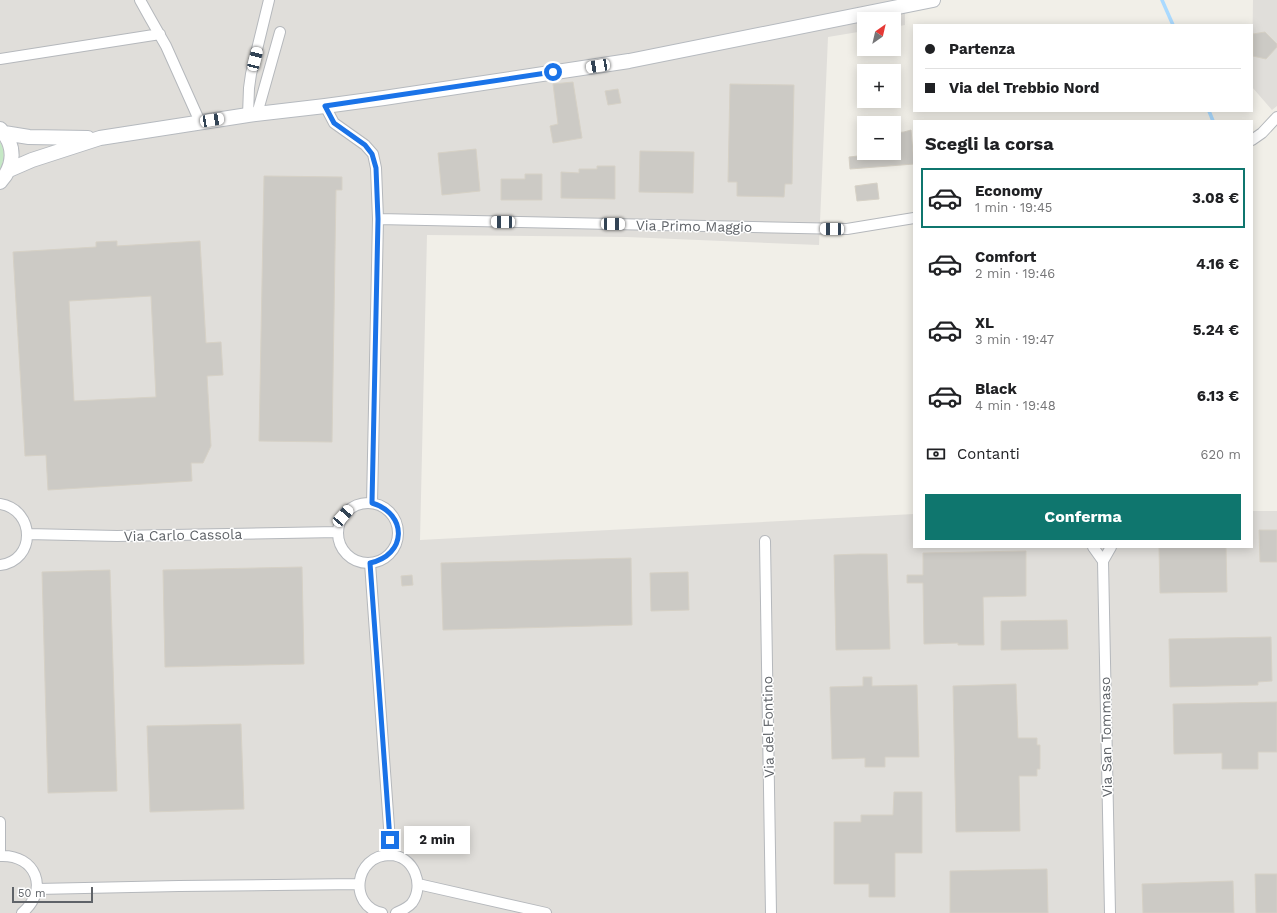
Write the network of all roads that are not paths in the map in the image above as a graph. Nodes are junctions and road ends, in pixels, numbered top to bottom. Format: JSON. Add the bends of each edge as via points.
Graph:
{"nodes":[{"id":1,"x":140,"y":0,"type":"edge"},
{"id":2,"x":270,"y":0,"type":"edge"},
{"id":3,"x":933,"y":0,"type":"edge"},
{"id":4,"x":280,"y":32,"type":"dead end"},
{"id":5,"x":160,"y":34,"type":"junction"},
{"id":6,"x":0,"y":59,"type":"edge"},
{"id":7,"x":325,"y":106,"type":"junction"},
{"id":8,"x":252,"y":115,"type":"junction"},
{"id":9,"x":1277,"y":117,"type":"edge"},
{"id":10,"x":200,"y":122,"type":"junction"},
{"id":11,"x":2,"y":131,"type":"edge"},
{"id":12,"x":100,"y":138,"type":"junction"},
{"id":13,"x":1253,"y":139,"type":"edge"},
{"id":14,"x":9,"y":170,"type":"junction"},
{"id":15,"x":0,"y":182,"type":"edge"},
{"id":16,"x":913,"y":218,"type":"edge"},
{"id":17,"x":378,"y":219,"type":"junction"},
{"id":18,"x":372,"y":503,"type":"junction"},
{"id":19,"x":0,"y":504,"type":"edge"},
{"id":20,"x":338,"y":532,"type":"junction"},
{"id":21,"x":27,"y":534,"type":"junction"},
{"id":22,"x":765,"y":541,"type":"dead end"},
{"id":23,"x":1095,"y":548,"type":"edge"},
{"id":24,"x":1109,"y":548,"type":"edge"},
{"id":25,"x":1103,"y":560,"type":"junction"},
{"id":26,"x":370,"y":563,"type":"junction"},
{"id":27,"x":0,"y":565,"type":"edge"},
{"id":28,"x":0,"y":822,"type":"edge"},
{"id":29,"x":391,"y":855,"type":"junction"},
{"id":30,"x":0,"y":856,"type":"edge"},
{"id":31,"x":359,"y":884,"type":"junction"},
{"id":32,"x":418,"y":884,"type":"junction"},
{"id":33,"x":37,"y":889,"type":"junction"},
{"id":34,"x":22,"y":913,"type":"edge"},
{"id":35,"x":382,"y":913,"type":"edge"},
{"id":36,"x":396,"y":913,"type":"edge"},
{"id":37,"x":546,"y":913,"type":"edge"},
{"id":38,"x":771,"y":913,"type":"edge"},
{"id":39,"x":1110,"y":913,"type":"edge"}],
"edges":[{"from":1,"to":5,"type":"street"},
{"from":2,"to":8,"type":"street","via":[[251,74],[249,88]]},
{"from":3,"to":7,"type":"main road","via":[[629,61]]},
{"from":4,"to":8,"type":"street"},
{"from":5,"to":6,"type":"street"},
{"from":5,"to":10,"type":"street"},
{"from":7,"to":8,"type":"main road"},
{"from":7,"to":17,"type":"street","via":[[334,123],[365,145],[372,154],[376,168]]},
{"from":8,"to":10,"type":"main road"},
{"from":9,"to":13,"type":"street"},
{"from":10,"to":12,"type":"main road"},
{"from":11,"to":12,"type":"main road","via":[[29,137]]},
{"from":11,"to":14,"type":"main road","via":[[8,139],[12,154]]},
{"from":12,"to":14,"type":"main road"},
{"from":14,"to":15,"type":"main road"},
{"from":16,"to":17,"type":"street","name":"Via Primo Maggio","via":[[847,229]]},
{"from":17,"to":18,"type":"street"},
{"from":18,"to":20,"type":"street","via":[[355,505],[348,510],[339,524]]},
{"from":18,"to":26,"type":"street","via":[[388,510],[394,517],[398,525],[398,534],[393,551],[379,561]]},
{"from":19,"to":21,"type":"street","via":[[6,505],[21,516]]},
{"from":20,"to":21,"type":"street","name":"Via Carlo Cassola","via":[[117,536]]},
{"from":20,"to":26,"type":"street","via":[[339,542],[351,558]]},
{"from":21,"to":27,"type":"street","via":[[26,544],[21,553],[14,560]]},
{"from":22,"to":38,"type":"street","name":"Via del Fontino"},
{"from":23,"to":25,"type":"street"},
{"from":24,"to":25,"type":"street"},
{"from":25,"to":39,"type":"street","name":"Via San Tommaso"},
{"from":26,"to":29,"type":"street"},
{"from":28,"to":30,"type":"street"},
{"from":29,"to":31,"type":"street","via":[[377,858],[366,866]]},
{"from":29,"to":32,"type":"street","via":[[408,863],[414,870]]},
{"from":30,"to":33,"type":"street","via":[[19,858],[27,864],[35,875]]},
{"from":31,"to":33,"type":"street"},
{"from":31,"to":35,"type":"street","via":[[364,901]]},
{"from":32,"to":36,"type":"street","via":[[416,896],[411,904]]},
{"from":32,"to":37,"type":"street"},
{"from":33,"to":34,"type":"street","via":[[30,907]]}]}
